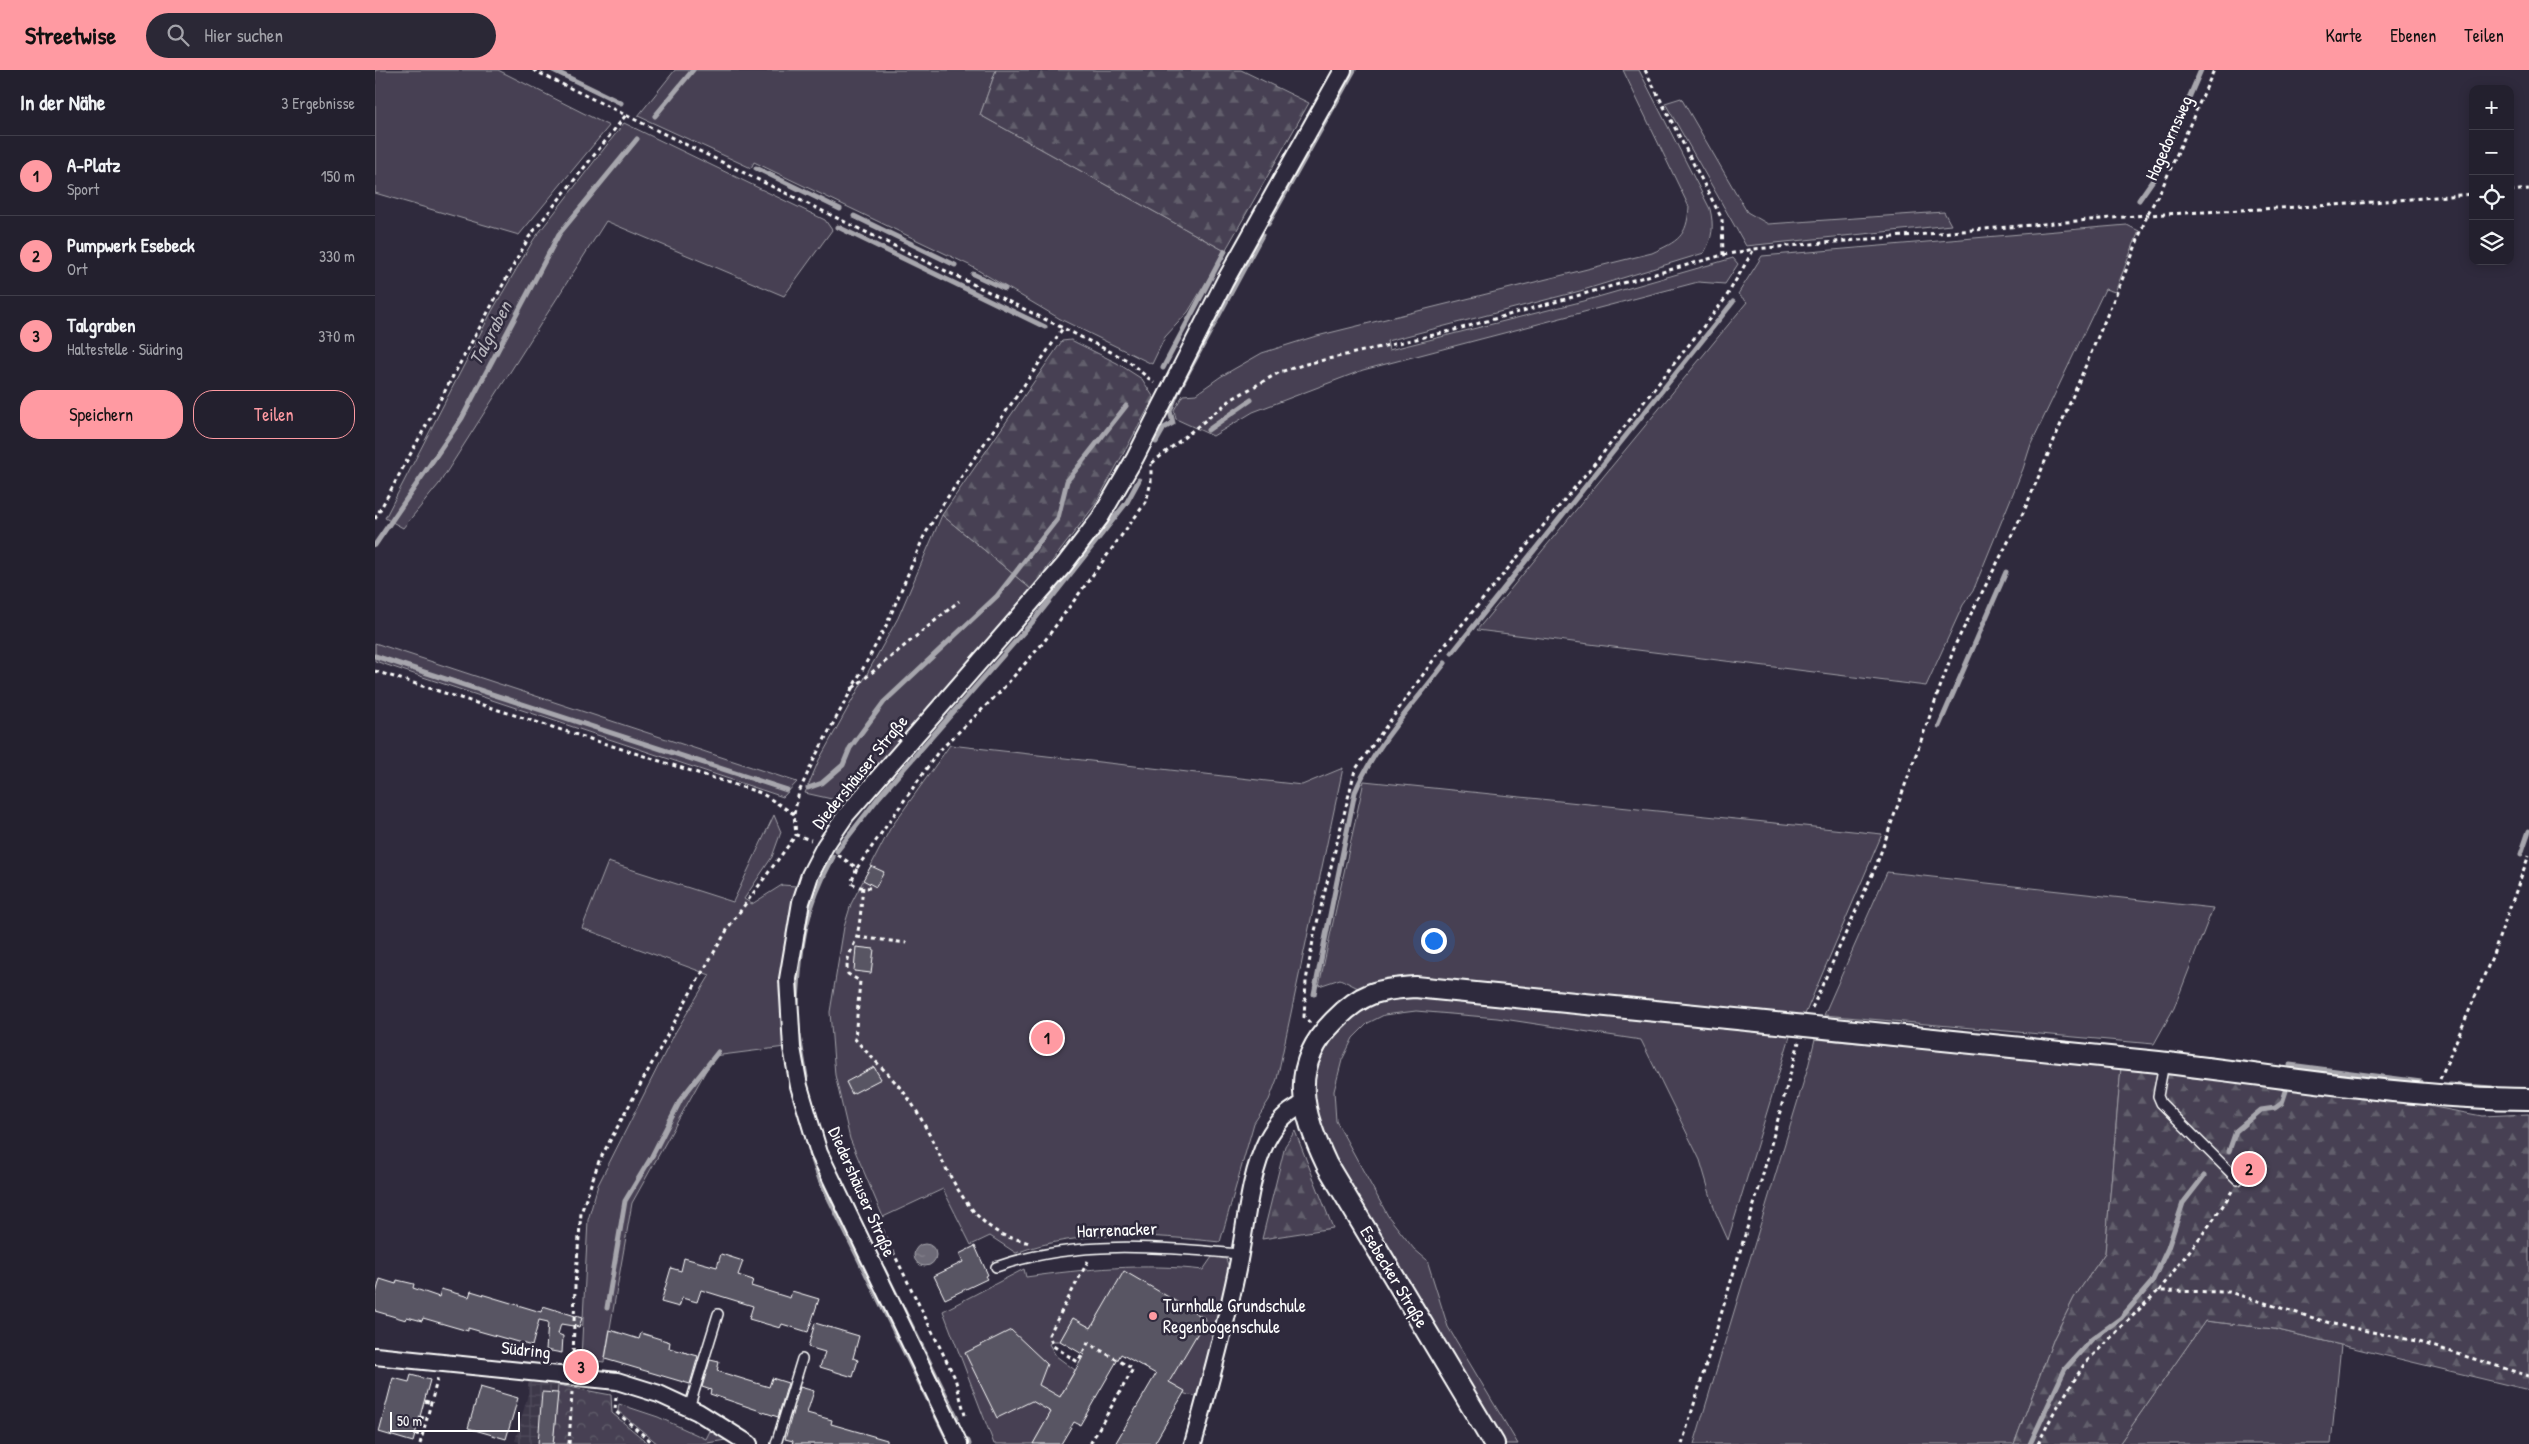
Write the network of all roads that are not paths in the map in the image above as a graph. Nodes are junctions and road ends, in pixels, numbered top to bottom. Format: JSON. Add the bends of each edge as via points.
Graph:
{"nodes":[{"id":1,"x":1343,"y":70,"type":"edge"},
{"id":2,"x":2164,"y":1063,"type":"junction"},
{"id":3,"x":2529,"y":1099,"type":"edge"},
{"id":4,"x":1305,"y":1104,"type":"junction"},
{"id":5,"x":2238,"y":1180,"type":"road end"},
{"id":6,"x":1240,"y":1254,"type":"junction"},
{"id":7,"x":996,"y":1267,"type":"dead end"},
{"id":8,"x":718,"y":1314,"type":"dead end"},
{"id":9,"x":375,"y":1356,"type":"edge"},
{"id":10,"x":802,"y":1359,"type":"dead end"},
{"id":11,"x":689,"y":1408,"type":"junction"},
{"id":12,"x":749,"y":1444,"type":"edge"},
{"id":13,"x":776,"y":1444,"type":"edge"},
{"id":14,"x":959,"y":1444,"type":"edge"},
{"id":15,"x":1193,"y":1444,"type":"edge"},
{"id":16,"x":1494,"y":1444,"type":"edge"}],
"edges":[{"from":1,"to":14,"type":"street","name":"Diedershäuser Straße","via":[[1225,281],[1135,458],[1100,518],[1064,565],[846,815],[825,846],[801,902],[787,980],[792,1048],[799,1086],[819,1153]]},
{"from":2,"to":3,"type":"street","name":"Esebecker Straße","via":[[2433,1095]]},
{"from":2,"to":4,"type":"street","name":"Esebecker Straße","via":[[1415,987],[1383,989],[1363,997],[1320,1034],[1304,1070]]},
{"from":2,"to":5,"type":"lane","via":[[2158,1096],[2161,1103]]},
{"from":4,"to":6,"type":"street","via":[[1294,1108],[1280,1120],[1267,1140],[1257,1168]]},
{"from":4,"to":16,"type":"street","name":"Esebecker Straße","via":[[1311,1132],[1327,1165]]},
{"from":6,"to":7,"type":"lane","name":"Harrenacker","via":[[1165,1248],[1094,1249],[1040,1256]]},
{"from":6,"to":15,"type":"street","via":[[1226,1324]]},
{"from":8,"to":11,"type":"lane"},
{"from":9,"to":11,"type":"street","name":"Südring","via":[[617,1381],[659,1394]]},
{"from":10,"to":13,"type":"lane"},
{"from":11,"to":12,"type":"street","name":"Südring"}]}
